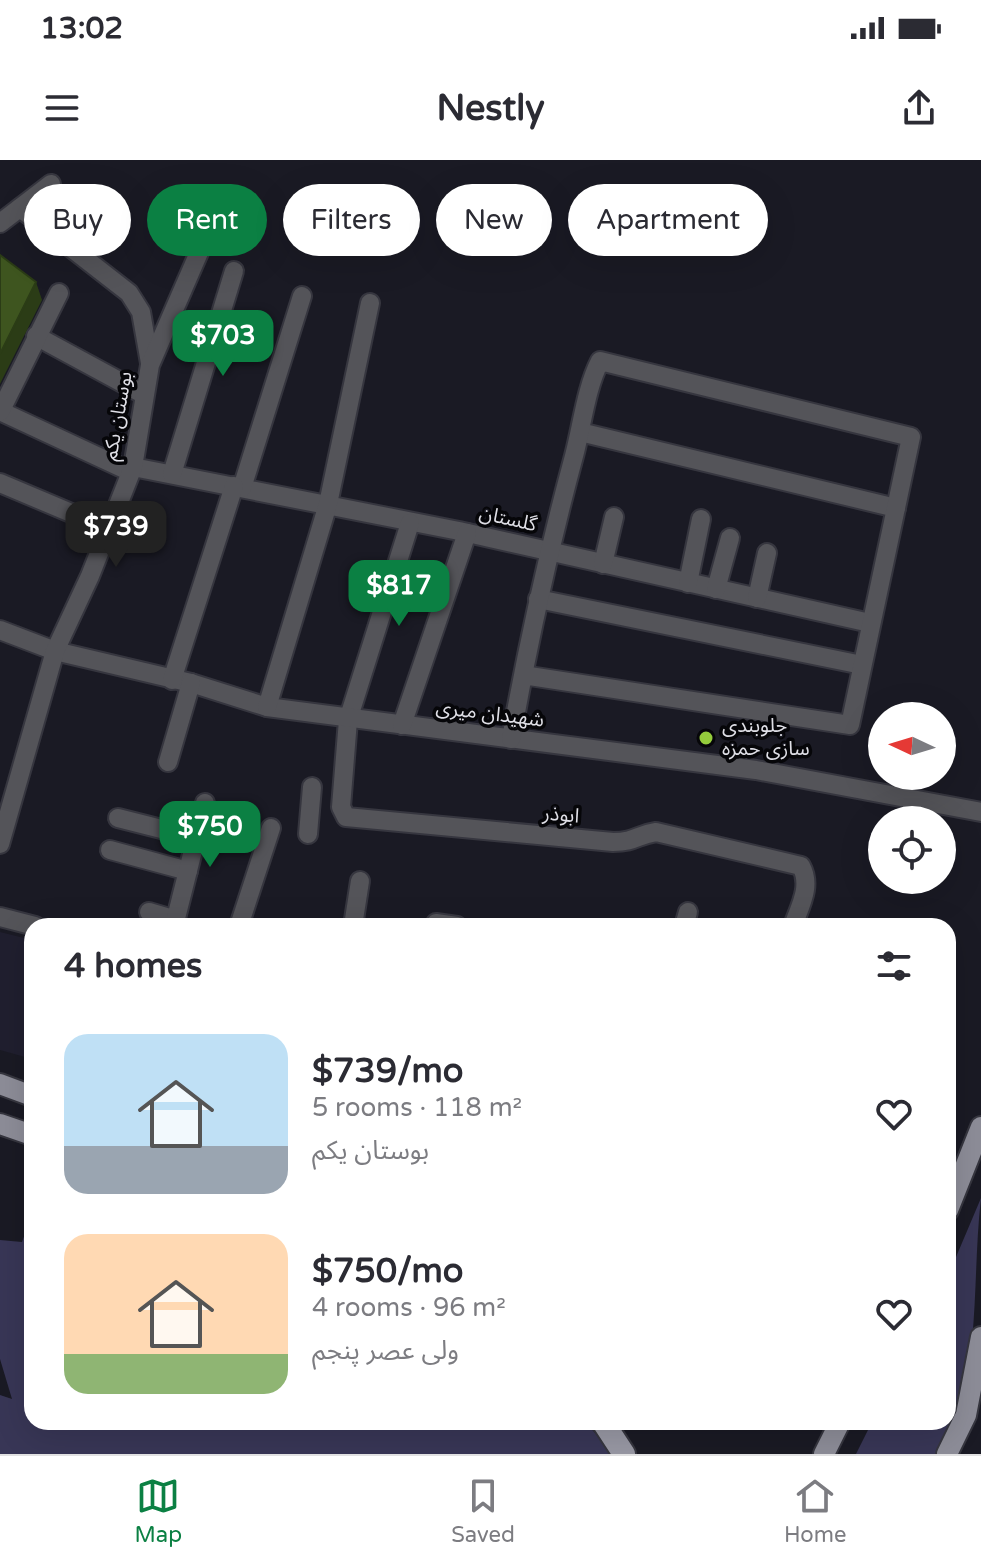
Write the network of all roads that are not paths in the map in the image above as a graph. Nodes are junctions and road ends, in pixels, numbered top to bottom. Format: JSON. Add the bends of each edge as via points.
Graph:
{"nodes":[{"id":1,"x":24,"y":205,"type":"edge"},
{"id":2,"x":20,"y":208,"type":"junction"},
{"id":3,"x":0,"y":223,"type":"edge"},
{"id":4,"x":197,"y":256,"type":"edge"},
{"id":5,"x":234,"y":271,"type":"dead end"},
{"id":6,"x":59,"y":293,"type":"dead end"},
{"id":7,"x":302,"y":296,"type":"dead end"},
{"id":8,"x":370,"y":303,"type":"dead end"},
{"id":9,"x":36,"y":336,"type":"junction"},
{"id":10,"x":150,"y":365,"type":"junction"},
{"id":11,"x":143,"y":394,"type":"junction"},
{"id":12,"x":0,"y":412,"type":"edge"},
{"id":13,"x":580,"y":432,"type":"junction"},
{"id":14,"x":132,"y":470,"type":"junction"},
{"id":15,"x":172,"y":474,"type":"junction"},
{"id":16,"x":0,"y":483,"type":"edge"},
{"id":17,"x":238,"y":487,"type":"junction"},
{"id":18,"x":328,"y":504,"type":"junction"},
{"id":19,"x":896,"y":508,"type":"junction"},
{"id":20,"x":614,"y":517,"type":"dead end"},
{"id":21,"x":701,"y":519,"type":"dead end"},
{"id":22,"x":410,"y":523,"type":"junction"},
{"id":23,"x":109,"y":529,"type":"junction"},
{"id":24,"x":467,"y":533,"type":"junction"},
{"id":25,"x":730,"y":538,"type":"dead end"},
{"id":26,"x":549,"y":552,"type":"junction"},
{"id":27,"x":767,"y":553,"type":"dead end"},
{"id":28,"x":603,"y":564,"type":"junction"},
{"id":29,"x":688,"y":583,"type":"junction"},
{"id":30,"x":716,"y":589,"type":"junction"},
{"id":31,"x":757,"y":598,"type":"junction"},
{"id":32,"x":538,"y":599,"type":"junction"},
{"id":33,"x":870,"y":623,"type":"junction"},
{"id":34,"x":0,"y":630,"type":"edge"},
{"id":35,"x":55,"y":651,"type":"junction"},
{"id":36,"x":862,"y":665,"type":"junction"},
{"id":37,"x":523,"y":675,"type":"junction"},
{"id":38,"x":172,"y":680,"type":"junction"},
{"id":39,"x":191,"y":683,"type":"junction"},
{"id":40,"x":267,"y":707,"type":"junction"},
{"id":41,"x":348,"y":720,"type":"junction"},
{"id":42,"x":402,"y":725,"type":"junction"},
{"id":43,"x":511,"y":739,"type":"junction"},
{"id":44,"x":168,"y":762,"type":"dead end"},
{"id":45,"x":205,"y":803,"type":"dead end"},
{"id":46,"x":341,"y":807,"type":"junction"},
{"id":47,"x":981,"y":812,"type":"edge"},
{"id":48,"x":118,"y":818,"type":"dead end"},
{"id":49,"x":271,"y":828,"type":"dead end"},
{"id":50,"x":308,"y":834,"type":"dead end"},
{"id":51,"x":197,"y":838,"type":"junction"},
{"id":52,"x":0,"y":844,"type":"edge"},
{"id":53,"x":110,"y":850,"type":"dead end"},
{"id":54,"x":188,"y":871,"type":"junction"},
{"id":55,"x":360,"y":881,"type":"dead end"},
{"id":56,"x":149,"y":912,"type":"dead end"},
{"id":57,"x":0,"y":917,"type":"edge"},
{"id":58,"x":163,"y":918,"type":"edge"},
{"id":59,"x":176,"y":918,"type":"edge"},
{"id":60,"x":242,"y":918,"type":"edge"},
{"id":61,"x":354,"y":918,"type":"edge"},
{"id":62,"x":796,"y":918,"type":"edge"},
{"id":63,"x":24,"y":923,"type":"edge"},
{"id":64,"x":0,"y":1083,"type":"edge"},
{"id":65,"x":24,"y":1091,"type":"edge"},
{"id":66,"x":0,"y":1124,"type":"edge"},
{"id":67,"x":981,"y":1127,"type":"edge"},
{"id":68,"x":24,"y":1132,"type":"edge"},
{"id":69,"x":956,"y":1190,"type":"edge"},
{"id":70,"x":981,"y":1337,"type":"edge"},
{"id":71,"x":608,"y":1430,"type":"edge"},
{"id":72,"x":836,"y":1430,"type":"edge"},
{"id":73,"x":624,"y":1454,"type":"edge"},
{"id":74,"x":824,"y":1454,"type":"edge"},
{"id":75,"x":947,"y":1454,"type":"edge"}],
"edges":[{"from":1,"to":2,"type":"street"},
{"from":2,"to":3,"type":"street"},
{"from":2,"to":10,"type":"street","via":[[129,293],[141,312]]},
{"from":4,"to":10,"type":"street","name":"بوستان یکم"},
{"from":5,"to":15,"type":"street"},
{"from":6,"to":9,"type":"street"},
{"from":7,"to":17,"type":"street"},
{"from":8,"to":18,"type":"street"},
{"from":9,"to":11,"type":"street"},
{"from":9,"to":12,"type":"street"},
{"from":10,"to":11,"type":"street","name":"بوستان یکم"},
{"from":11,"to":14,"type":"street","name":"بوستان یکم"},
{"from":12,"to":14,"type":"street","name":"گلستان"},
{"from":13,"to":19,"type":"street"},
{"from":13,"to":19,"type":"street","via":[[598,363],[605,360],[909,435]]},
{"from":13,"to":26,"type":"street"},
{"from":14,"to":15,"type":"street","name":"گلستان"},
{"from":14,"to":23,"type":"street","name":"بوستان یکم"},
{"from":15,"to":17,"type":"street","name":"گلستان"},
{"from":16,"to":23,"type":"street"},
{"from":17,"to":18,"type":"street","name":"گلستان"},
{"from":17,"to":38,"type":"street"},
{"from":18,"to":22,"type":"street","name":"گلستان"},
{"from":18,"to":40,"type":"street"},
{"from":19,"to":33,"type":"street"},
{"from":20,"to":28,"type":"street"},
{"from":21,"to":29,"type":"street"},
{"from":22,"to":24,"type":"street","name":"گلستان"},
{"from":22,"to":41,"type":"street"},
{"from":23,"to":35,"type":"street","name":"بوستان یکم"},
{"from":24,"to":26,"type":"street","name":"گلستان"},
{"from":24,"to":42,"type":"street"},
{"from":25,"to":30,"type":"street"},
{"from":26,"to":28,"type":"street","name":"گلستان"},
{"from":26,"to":32,"type":"street"},
{"from":27,"to":31,"type":"street"},
{"from":28,"to":29,"type":"street","name":"گلستان"},
{"from":29,"to":30,"type":"street","name":"گلستان"},
{"from":30,"to":31,"type":"street","name":"گلستان"},
{"from":31,"to":33,"type":"street","name":"گلستان"},
{"from":32,"to":36,"type":"street"},
{"from":32,"to":37,"type":"street"},
{"from":33,"to":36,"type":"street"},
{"from":34,"to":35,"type":"street","name":"شهیدان میری"},
{"from":35,"to":38,"type":"street","name":"شهیدان میری"},
{"from":35,"to":52,"type":"street","name":"بوستان یکم"},
{"from":36,"to":37,"type":"street","via":[[847,726]]},
{"from":37,"to":43,"type":"street"},
{"from":38,"to":39,"type":"street","name":"شهیدان میری"},
{"from":39,"to":40,"type":"street","name":"شهیدان میری"},
{"from":39,"to":44,"type":"street"},
{"from":40,"to":41,"type":"street","name":"شهیدان میری"},
{"from":41,"to":42,"type":"street","name":"شهیدان میری"},
{"from":41,"to":46,"type":"street"},
{"from":42,"to":43,"type":"street","name":"شهیدان میری"},
{"from":43,"to":47,"type":"street","name":"شهیدان میری","via":[[756,770]]},
{"from":45,"to":51,"type":"street"},
{"from":46,"to":50,"type":"street","via":[[311,796]]},
{"from":46,"to":62,"type":"street","name":"ابوذر","via":[[346,817],[613,842],[633,842],[656,832],[801,866],[806,889]]},
{"from":48,"to":51,"type":"street"},
{"from":49,"to":60,"type":"street"},
{"from":51,"to":54,"type":"street"},
{"from":53,"to":54,"type":"street"},
{"from":54,"to":59,"type":"street"},
{"from":55,"to":61,"type":"street"},
{"from":56,"to":58,"type":"street"},
{"from":57,"to":63,"type":"street"},
{"from":64,"to":65,"type":"main road"},
{"from":66,"to":68,"type":"main road"},
{"from":67,"to":69,"type":"main road"},
{"from":70,"to":75,"type":"main road","via":[[966,1415]]},
{"from":71,"to":73,"type":"highway"},
{"from":72,"to":74,"type":"main road"}]}
